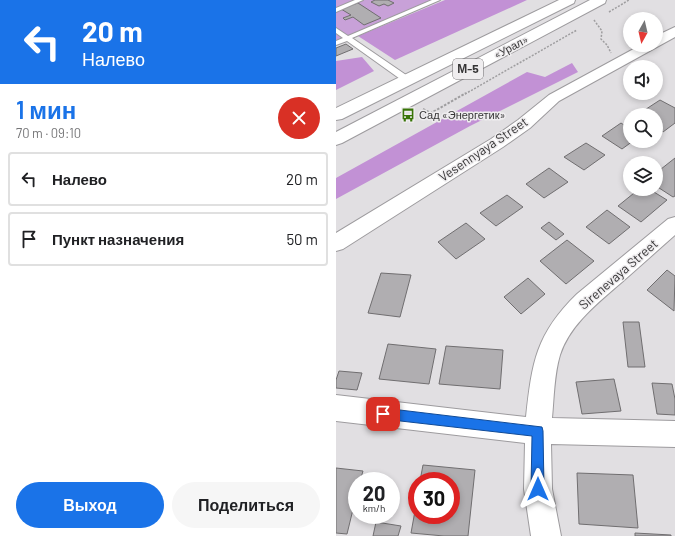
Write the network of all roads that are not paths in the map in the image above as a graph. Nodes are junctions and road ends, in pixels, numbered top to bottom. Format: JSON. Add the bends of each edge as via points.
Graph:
{"nodes":[{"id":1,"x":360,"y":0,"type":"edge"},
{"id":2,"x":437,"y":0,"type":"edge"},
{"id":3,"x":569,"y":0,"type":"edge"},
{"id":4,"x":603,"y":7,"type":"edge"},
{"id":5,"x":336,"y":10,"type":"edge"},
{"id":6,"x":675,"y":31,"type":"edge"},
{"id":7,"x":340,"y":34,"type":"edge"},
{"id":8,"x":663,"y":38,"type":"edge"},
{"id":9,"x":336,"y":43,"type":"edge"},
{"id":10,"x":638,"y":52,"type":"edge"},
{"id":11,"x":406,"y":79,"type":"junction"},
{"id":12,"x":336,"y":115,"type":"edge"},
{"id":13,"x":336,"y":139,"type":"edge"},
{"id":14,"x":675,"y":224,"type":"edge"},
{"id":15,"x":336,"y":243,"type":"edge"},
{"id":16,"x":336,"y":408,"type":"edge"},
{"id":17,"x":538,"y":431,"type":"junction"},
{"id":18,"x":675,"y":434,"type":"edge"},
{"id":19,"x":546,"y":536,"type":"edge"}],
"edges":[{"from":1,"to":5,"type":"lane"},
{"from":2,"to":7,"type":"lane"},
{"from":3,"to":11,"type":"main road","name":"«Урал»","number":"М-5"},
{"from":4,"to":13,"type":"main road","name":"«Урал»","number":"М-5"},
{"from":6,"to":8,"type":"street"},
{"from":7,"to":9,"type":"lane"},
{"from":7,"to":11,"type":"lane"},
{"from":10,"to":15,"type":"street","name":"Vesennyaya Street","via":[[554,98],[497,143]]},
{"from":11,"to":12,"type":"main road","name":"«Урал»","number":"М-5"},
{"from":14,"to":17,"type":"street","name":"Sirenevaya Street","via":[[585,301],[558,334],[548,355],[543,378]]},
{"from":16,"to":17,"type":"street"},
{"from":17,"to":18,"type":"street"},
{"from":17,"to":19,"type":"street","name":"Sirenevaya Street","via":[[538,489]]}]}
